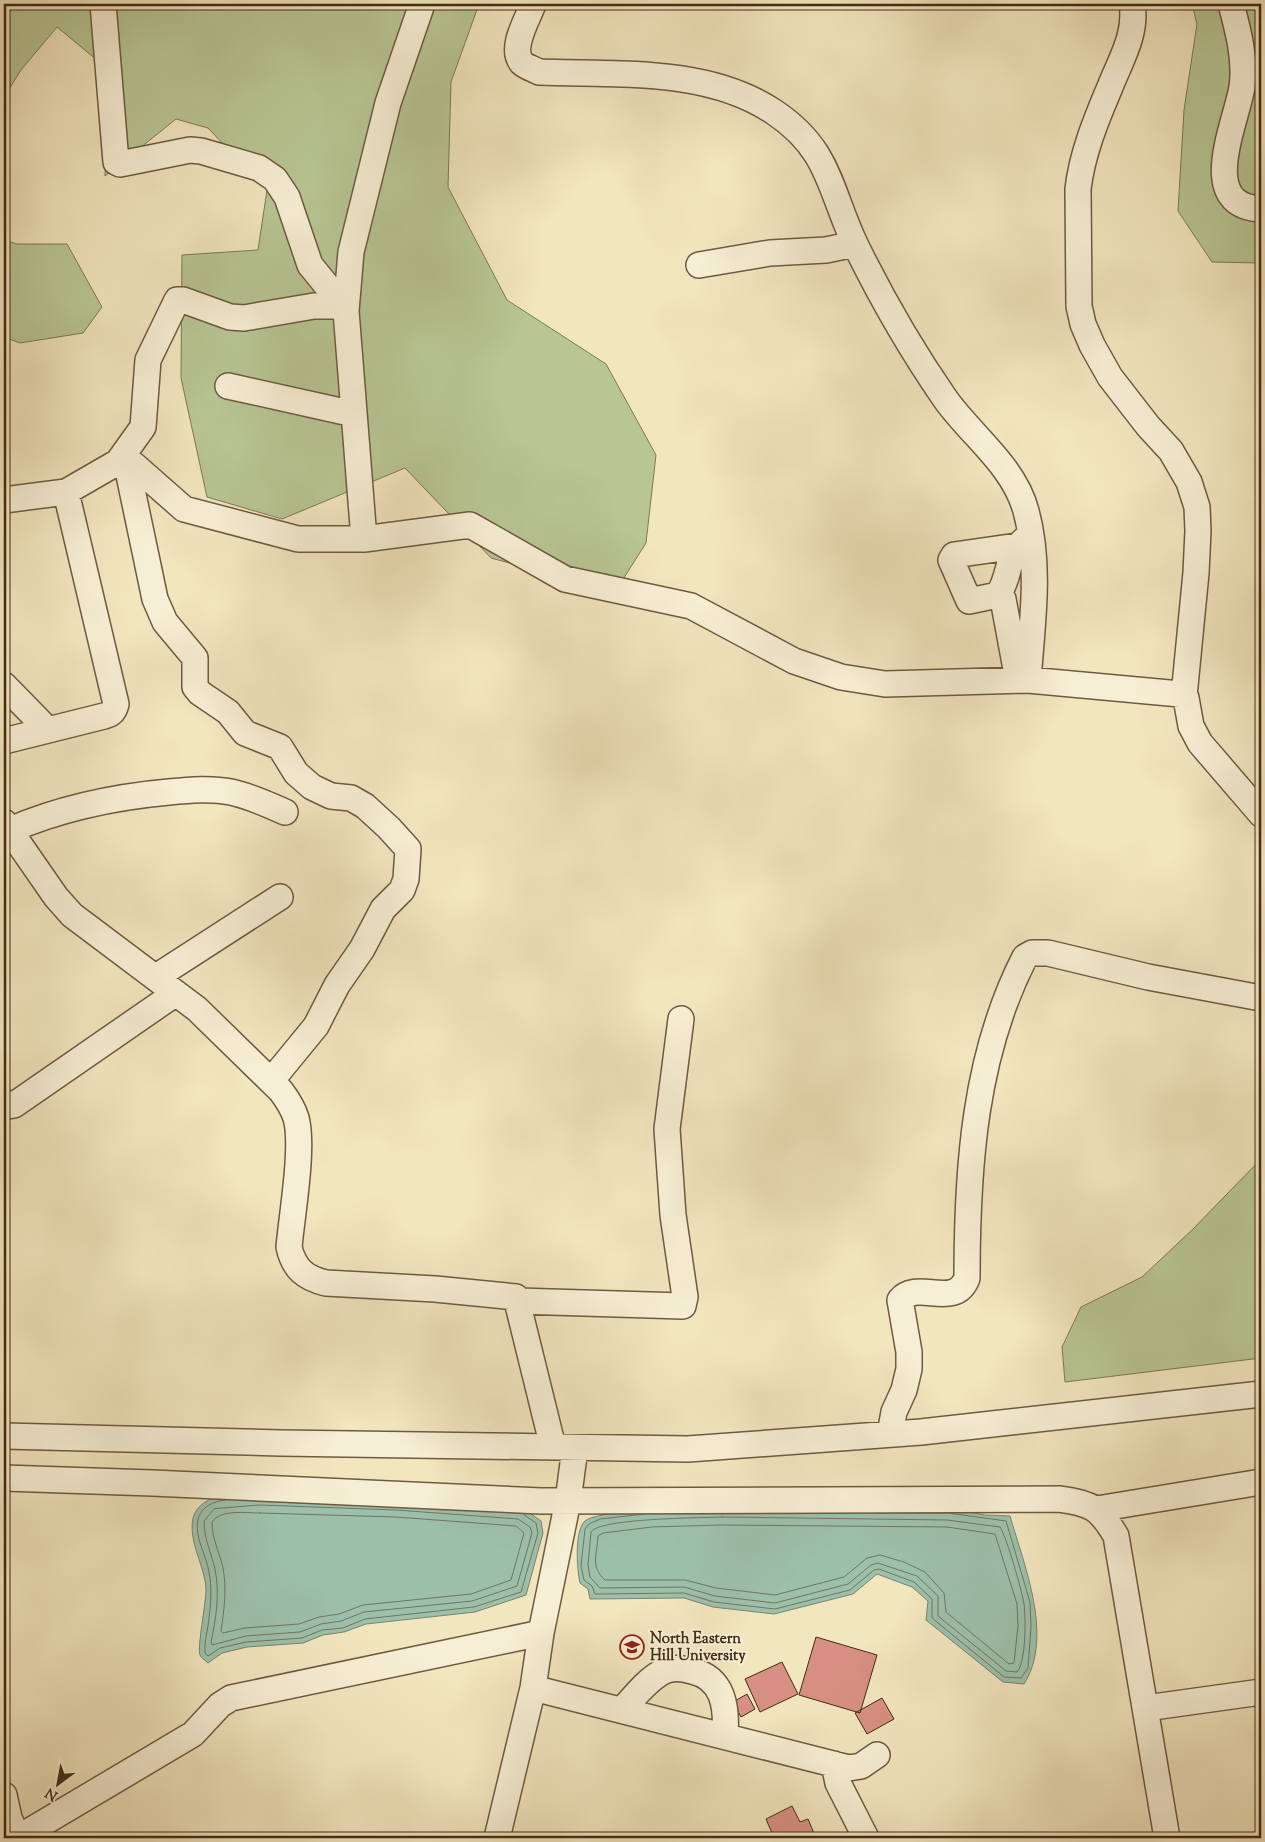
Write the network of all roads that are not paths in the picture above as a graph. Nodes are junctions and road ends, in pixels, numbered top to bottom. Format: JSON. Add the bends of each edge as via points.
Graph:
{"nodes":[{"id":1,"x":103,"y":4,"type":"edge"},
{"id":2,"x":422,"y":4,"type":"edge"},
{"id":3,"x":533,"y":4,"type":"edge"},
{"id":4,"x":1132,"y":4,"type":"edge"},
{"id":5,"x":1231,"y":4,"type":"edge"},
{"id":6,"x":1261,"y":209,"type":"edge"},
{"id":7,"x":855,"y":244,"type":"junction"},
{"id":8,"x":698,"y":265,"type":"dead end"},
{"id":9,"x":346,"y":304,"type":"junction"},
{"id":10,"x":228,"y":386,"type":"dead end"},
{"id":11,"x":354,"y":414,"type":"junction"},
{"id":12,"x":122,"y":462,"type":"junction"},
{"id":13,"x":66,"y":492,"type":"junction"},
{"id":14,"x":4,"y":500,"type":"edge"},
{"id":15,"x":364,"y":539,"type":"junction"},
{"id":16,"x":1024,"y":540,"type":"junction"},
{"id":17,"x":998,"y":595,"type":"junction"},
{"id":18,"x":1023,"y":680,"type":"junction"},
{"id":19,"x":4,"y":684,"type":"edge"},
{"id":20,"x":1184,"y":696,"type":"junction"},
{"id":21,"x":48,"y":730,"type":"junction"},
{"id":22,"x":4,"y":741,"type":"edge"},
{"id":23,"x":285,"y":812,"type":"dead end"},
{"id":24,"x":1261,"y":814,"type":"edge"},
{"id":25,"x":7,"y":826,"type":"edge"},
{"id":26,"x":280,"y":897,"type":"dead end"},
{"id":27,"x":156,"y":977,"type":"junction"},
{"id":28,"x":176,"y":993,"type":"junction"},
{"id":29,"x":1261,"y":998,"type":"edge"},
{"id":30,"x":681,"y":1019,"type":"dead end"},
{"id":31,"x":271,"y":1081,"type":"junction"},
{"id":32,"x":4,"y":1102,"type":"edge"},
{"id":33,"x":518,"y":1301,"type":"junction"},
{"id":34,"x":1261,"y":1394,"type":"edge"},
{"id":35,"x":890,"y":1434,"type":"junction"},
{"id":36,"x":4,"y":1436,"type":"edge"},
{"id":37,"x":564,"y":1447,"type":"junction"},
{"id":38,"x":4,"y":1478,"type":"edge"},
{"id":39,"x":1261,"y":1482,"type":"edge"},
{"id":40,"x":568,"y":1501,"type":"junction"},
{"id":41,"x":1098,"y":1509,"type":"junction"},
{"id":42,"x":541,"y":1633,"type":"junction"},
{"id":43,"x":533,"y":1688,"type":"junction"},
{"id":44,"x":1261,"y":1692,"type":"edge"},
{"id":45,"x":1146,"y":1708,"type":"junction"},
{"id":46,"x":622,"y":1710,"type":"junction"},
{"id":47,"x":725,"y":1736,"type":"junction"},
{"id":48,"x":877,"y":1755,"type":"dead end"},
{"id":49,"x":834,"y":1764,"type":"junction"},
{"id":50,"x":4,"y":1795,"type":"edge"},
{"id":51,"x":13,"y":1834,"type":"edge"},
{"id":52,"x":497,"y":1838,"type":"edge"},
{"id":53,"x":866,"y":1838,"type":"edge"},
{"id":54,"x":1167,"y":1838,"type":"edge"}],
"edges":[{"from":1,"to":9,"type":"street","via":[[116,162],[120,164],[200,150],[267,173],[283,188],[310,265]]},
{"from":2,"to":9,"type":"street","via":[[388,103],[351,252]]},
{"from":3,"to":7,"type":"street","via":[[518,44],[518,57],[523,64],[539,72],[684,80],[736,92],[772,111],[802,135],[818,155]]},
{"from":4,"to":20,"type":"street","via":[[1135,18],[1132,36],[1080,170],[1079,306],[1092,345],[1110,377],[1171,451],[1189,482],[1197,507],[1197,556]]},
{"from":5,"to":6,"type":"street","via":[[1243,71],[1224,180],[1229,196],[1240,204]]},
{"from":7,"to":8,"type":"street"},
{"from":7,"to":16,"type":"street","via":[[909,342],[946,400],[1006,470],[1026,510]]},
{"from":9,"to":11,"type":"street"},
{"from":9,"to":12,"type":"street","via":[[244,318],[230,317],[177,300],[148,360],[143,427]]},
{"from":10,"to":11,"type":"street"},
{"from":11,"to":15,"type":"street"},
{"from":12,"to":13,"type":"street"},
{"from":12,"to":15,"type":"street","via":[[134,465],[174,502],[197,513],[298,539]]},
{"from":12,"to":31,"type":"street","via":[[155,599],[165,622],[195,658],[195,687],[228,712],[245,733],[280,747],[296,773],[312,787],[331,796],[351,798],[365,806],[408,849],[402,890],[383,909],[316,1026]]},
{"from":13,"to":14,"type":"street"},
{"from":13,"to":21,"type":"street","via":[[116,704],[110,714]]},
{"from":15,"to":18,"type":"street","via":[[470,525],[565,579],[691,606],[794,661],[842,677],[885,684]]},
{"from":16,"to":17,"type":"street","via":[[1012,553]]},
{"from":16,"to":17,"type":"street","via":[[951,557],[969,601]]},
{"from":16,"to":18,"type":"street","via":[[1033,548],[1034,594]]},
{"from":17,"to":18,"type":"street","via":[[1003,599]]},
{"from":18,"to":20,"type":"street"},
{"from":19,"to":21,"type":"street"},
{"from":20,"to":24,"type":"street","via":[[1191,726],[1200,743]]},
{"from":21,"to":22,"type":"street"},
{"from":23,"to":25,"type":"street","via":[[229,791],[181,791],[85,804]]},
{"from":25,"to":27,"type":"street","via":[[72,915]]},
{"from":26,"to":27,"type":"street"},
{"from":27,"to":28,"type":"street"},
{"from":28,"to":31,"type":"street"},
{"from":28,"to":32,"type":"street","via":[[14,1105],[8,1106]]},
{"from":29,"to":35,"type":"street","via":[[1148,977],[1048,953],[1032,953],[1025,957],[998,1022],[980,1085],[967,1208],[968,1278],[964,1286],[952,1293],[910,1293],[900,1300],[909,1369]]},
{"from":30,"to":33,"type":"street","via":[[667,1129],[673,1215],[686,1297],[684,1306]]},
{"from":31,"to":33,"type":"street","via":[[289,1103],[298,1129],[289,1246],[299,1270],[310,1279],[326,1284],[435,1289],[511,1296]]},
{"from":33,"to":37,"type":"street"},
{"from":34,"to":35,"type":"street"},
{"from":35,"to":37,"type":"street","via":[[688,1448]]},
{"from":36,"to":37,"type":"street"},
{"from":37,"to":40,"type":"street"},
{"from":38,"to":40,"type":"street"},
{"from":39,"to":41,"type":"street"},
{"from":40,"to":41,"type":"street","via":[[1060,1499]]},
{"from":40,"to":42,"type":"street"},
{"from":41,"to":45,"type":"street","via":[[1116,1536]]},
{"from":42,"to":43,"type":"street"},
{"from":42,"to":51,"type":"street","via":[[230,1698],[180,1742],[37,1828]]},
{"from":43,"to":46,"type":"street"},
{"from":43,"to":52,"type":"street"},
{"from":44,"to":45,"type":"street"},
{"from":45,"to":54,"type":"street"},
{"from":46,"to":47,"type":"street"},
{"from":46,"to":47,"type":"street","via":[[662,1672],[674,1669],[699,1672],[714,1682],[721,1693],[726,1714]]},
{"from":47,"to":49,"type":"street"},
{"from":48,"to":49,"type":"street","via":[[856,1767]]},
{"from":49,"to":53,"type":"street","via":[[838,1784]]},
{"from":50,"to":51,"type":"street"}]}
